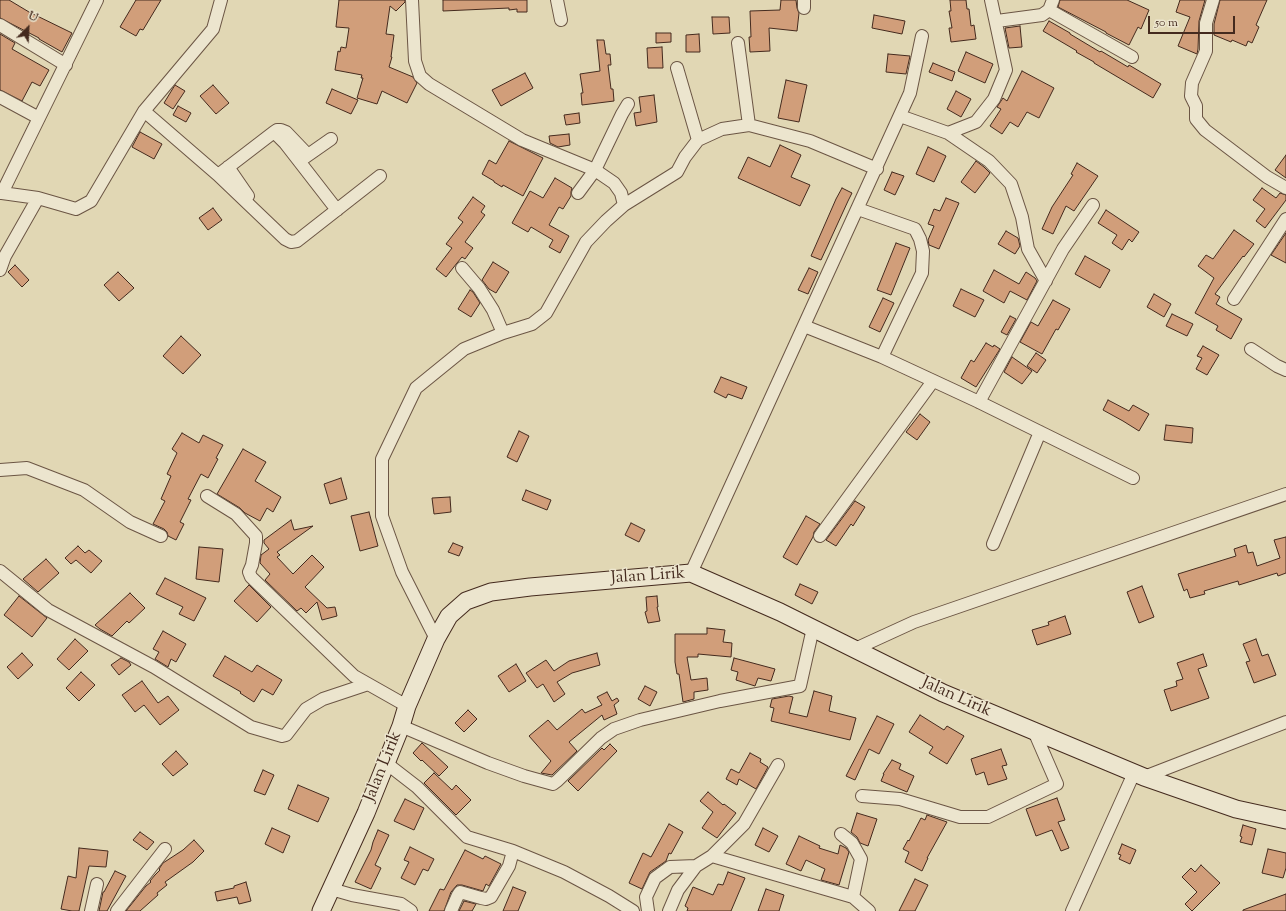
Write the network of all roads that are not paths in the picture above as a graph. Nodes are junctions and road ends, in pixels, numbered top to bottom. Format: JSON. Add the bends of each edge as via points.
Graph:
{"nodes":[{"id":1,"x":98,"y":0,"type":"edge"},
{"id":2,"x":221,"y":0,"type":"edge"},
{"id":3,"x":412,"y":0,"type":"edge"},
{"id":4,"x":557,"y":0,"type":"edge"},
{"id":5,"x":992,"y":0,"type":"edge"},
{"id":6,"x":1213,"y":0,"type":"edge"},
{"id":7,"x":1051,"y":5,"type":"edge"},
{"id":8,"x":561,"y":20,"type":"dead end"},
{"id":9,"x":997,"y":21,"type":"junction"},
{"id":10,"x":0,"y":25,"type":"edge"},
{"id":11,"x":922,"y":36,"type":"dead end"},
{"id":12,"x":738,"y":43,"type":"dead end"},
{"id":13,"x":1132,"y":57,"type":"dead end"},
{"id":14,"x":66,"y":65,"type":"junction"},
{"id":15,"x":677,"y":68,"type":"dead end"},
{"id":16,"x":0,"y":97,"type":"edge"},
{"id":17,"x":628,"y":104,"type":"dead end"},
{"id":18,"x":144,"y":110,"type":"junction"},
{"id":19,"x":900,"y":116,"type":"junction"},
{"id":20,"x":39,"y":118,"type":"junction"},
{"id":21,"x":749,"y":125,"type":"junction"},
{"id":22,"x":948,"y":133,"type":"junction"},
{"id":23,"x":332,"y":139,"type":"dead end"},
{"id":24,"x":698,"y":140,"type":"junction"},
{"id":25,"x":303,"y":158,"type":"junction"},
{"id":26,"x":228,"y":167,"type":"junction"},
{"id":27,"x":876,"y":169,"type":"junction"},
{"id":28,"x":595,"y":170,"type":"junction"},
{"id":29,"x":218,"y":175,"type":"junction"},
{"id":30,"x":380,"y":176,"type":"dead end"},
{"id":31,"x":1286,"y":188,"type":"edge"},
{"id":32,"x":1,"y":193,"type":"edge"},
{"id":33,"x":578,"y":193,"type":"dead end"},
{"id":34,"x":38,"y":198,"type":"junction"},
{"id":35,"x":624,"y":205,"type":"junction"},
{"id":36,"x":1093,"y":205,"type":"dead end"},
{"id":37,"x":337,"y":210,"type":"junction"},
{"id":38,"x":858,"y":210,"type":"junction"},
{"id":39,"x":263,"y":217,"type":"junction"},
{"id":40,"x":1286,"y":219,"type":"edge"},
{"id":41,"x":462,"y":268,"type":"dead end"},
{"id":42,"x":0,"y":270,"type":"edge"},
{"id":43,"x":1046,"y":280,"type":"junction"},
{"id":44,"x":1234,"y":299,"type":"dead end"},
{"id":45,"x":804,"y":326,"type":"junction"},
{"id":46,"x":503,"y":333,"type":"junction"},
{"id":47,"x":1251,"y":349,"type":"dead end"},
{"id":48,"x":882,"y":357,"type":"junction"},
{"id":49,"x":1286,"y":370,"type":"edge"},
{"id":50,"x":933,"y":381,"type":"junction"},
{"id":51,"x":979,"y":402,"type":"junction"},
{"id":52,"x":1040,"y":432,"type":"junction"},
{"id":53,"x":0,"y":470,"type":"edge"},
{"id":54,"x":1133,"y":478,"type":"dead end"},
{"id":55,"x":1286,"y":494,"type":"edge"},
{"id":56,"x":208,"y":496,"type":"dead end"},
{"id":57,"x":160,"y":536,"type":"dead end"},
{"id":58,"x":820,"y":536,"type":"dead end"},
{"id":59,"x":993,"y":544,"type":"dead end"},
{"id":60,"x":0,"y":571,"type":"edge"},
{"id":61,"x":691,"y":573,"type":"junction"},
{"id":62,"x":813,"y":628,"type":"junction"},
{"id":63,"x":436,"y":639,"type":"junction"},
{"id":64,"x":855,"y":649,"type":"junction"},
{"id":65,"x":368,"y":684,"type":"junction"},
{"id":66,"x":407,"y":706,"type":"junction"},
{"id":67,"x":1286,"y":722,"type":"edge"},
{"id":68,"x":401,"y":726,"type":"junction"},
{"id":69,"x":1034,"y":731,"type":"junction"},
{"id":70,"x":386,"y":763,"type":"junction"},
{"id":71,"x":778,"y":765,"type":"dead end"},
{"id":72,"x":1139,"y":775,"type":"junction"},
{"id":73,"x":862,"y":796,"type":"dead end"},
{"id":74,"x":1286,"y":820,"type":"edge"},
{"id":75,"x":841,"y":834,"type":"dead end"},
{"id":76,"x":165,"y":849,"type":"dead end"},
{"id":77,"x":513,"y":851,"type":"junction"},
{"id":78,"x":712,"y":856,"type":"junction"},
{"id":79,"x":696,"y":866,"type":"junction"},
{"id":80,"x":97,"y":884,"type":"dead end"},
{"id":81,"x":332,"y":889,"type":"junction"},
{"id":82,"x":853,"y":897,"type":"junction"},
{"id":83,"x":91,"y":911,"type":"edge"},
{"id":84,"x":117,"y":911,"type":"edge"},
{"id":85,"x":321,"y":911,"type":"edge"},
{"id":86,"x":411,"y":911,"type":"edge"},
{"id":87,"x":451,"y":911,"type":"edge"},
{"id":88,"x":633,"y":911,"type":"edge"},
{"id":89,"x":648,"y":911,"type":"edge"},
{"id":90,"x":669,"y":911,"type":"edge"},
{"id":91,"x":869,"y":911,"type":"edge"},
{"id":92,"x":1072,"y":911,"type":"edge"}],
"edges":[{"from":1,"to":14,"type":"street"},
{"from":2,"to":18,"type":"street","via":[[213,29]]},
{"from":3,"to":28,"type":"street","via":[[415,61],[420,76],[522,140]]},
{"from":4,"to":8,"type":"street"},
{"from":5,"to":9,"type":"street"},
{"from":6,"to":31,"type":"street","via":[[1206,22],[1206,51],[1192,83],[1191,96],[1196,106],[1196,119],[1206,130]]},
{"from":7,"to":9,"type":"street","via":[[1042,15]]},
{"from":7,"to":13,"type":"street"},
{"from":9,"to":22,"type":"street","via":[[1006,70],[994,99],[976,122]]},
{"from":10,"to":14,"type":"street"},
{"from":11,"to":19,"type":"street","via":[[910,93]]},
{"from":12,"to":21,"type":"street"},
{"from":14,"to":20,"type":"street"},
{"from":15,"to":24,"type":"street"},
{"from":16,"to":20,"type":"street"},
{"from":17,"to":28,"type":"street"},
{"from":18,"to":29,"type":"street"},
{"from":18,"to":34,"type":"street","via":[[91,201],[76,209]]},
{"from":19,"to":22,"type":"street"},
{"from":19,"to":27,"type":"street"},
{"from":20,"to":32,"type":"street"},
{"from":21,"to":24,"type":"street","via":[[722,129]]},
{"from":21,"to":27,"type":"street","via":[[810,141]]},
{"from":22,"to":43,"type":"street","via":[[989,162],[1011,184],[1022,217],[1028,249]]},
{"from":23,"to":25,"type":"street"},
{"from":24,"to":35,"type":"street","via":[[677,172]]},
{"from":25,"to":26,"type":"street","via":[[286,132],[277,130]]},
{"from":25,"to":37,"type":"street"},
{"from":26,"to":29,"type":"street"},
{"from":26,"to":39,"type":"street"},
{"from":27,"to":38,"type":"street"},
{"from":28,"to":33,"type":"street"},
{"from":28,"to":35,"type":"street","via":[[614,183],[621,193]]},
{"from":29,"to":39,"type":"street"},
{"from":30,"to":37,"type":"street"},
{"from":32,"to":34,"type":"street"},
{"from":34,"to":42,"type":"street","via":[[5,256]]},
{"from":35,"to":46,"type":"street","via":[[586,242],[546,313],[532,324]]},
{"from":36,"to":43,"type":"street","via":[[1071,236]]},
{"from":37,"to":39,"type":"street","via":[[297,241],[291,242],[285,240]]},
{"from":38,"to":45,"type":"street"},
{"from":38,"to":48,"type":"street","via":[[915,229],[923,251],[922,273]]},
{"from":40,"to":44,"type":"street"},
{"from":41,"to":46,"type":"street","via":[[494,310]]},
{"from":43,"to":51,"type":"street"},
{"from":45,"to":48,"type":"street"},
{"from":45,"to":61,"type":"street"},
{"from":46,"to":63,"type":"street","via":[[464,349],[416,388],[382,459],[382,516],[402,572]]},
{"from":47,"to":49,"type":"street"},
{"from":48,"to":50,"type":"street"},
{"from":50,"to":51,"type":"street"},
{"from":50,"to":58,"type":"street"},
{"from":51,"to":52,"type":"street"},
{"from":52,"to":54,"type":"street"},
{"from":52,"to":59,"type":"street"},
{"from":53,"to":57,"type":"street","via":[[27,468],[84,490],[130,522]]},
{"from":55,"to":64,"type":"street","via":[[914,622]]},
{"from":56,"to":65,"type":"street","via":[[236,514],[256,536],[249,572],[252,577],[354,676]]},
{"from":60,"to":65,"type":"street","via":[[48,610],[154,667],[251,727],[286,735],[306,709],[323,699]]},
{"from":61,"to":62,"type":"main road","name":"Jalan Lirik"},
{"from":61,"to":63,"type":"main road","name":"Jalan Lirik","via":[[491,592],[466,601],[449,616]]},
{"from":62,"to":64,"type":"main road","name":"Jalan Lirik"},
{"from":62,"to":68,"type":"street","via":[[800,686],[720,701],[640,720],[614,729],[601,738],[553,784],[488,763]]},
{"from":63,"to":66,"type":"main road","name":"Jalan Lirik"},
{"from":64,"to":69,"type":"main road","name":"Jalan Lirik","via":[[942,693]]},
{"from":65,"to":66,"type":"street"},
{"from":66,"to":68,"type":"main road","name":"Jalan Lirik"},
{"from":67,"to":72,"type":"street"},
{"from":68,"to":70,"type":"main road","name":"Jalan Lirik"},
{"from":69,"to":72,"type":"main road","name":"Jalan Lirik"},
{"from":69,"to":73,"type":"street","via":[[1057,784],[988,817],[960,817],[900,799]]},
{"from":70,"to":77,"type":"street","via":[[417,787],[467,837]]},
{"from":70,"to":81,"type":"main road","name":"Jalan Lirik"},
{"from":71,"to":78,"type":"street","via":[[744,824]]},
{"from":72,"to":74,"type":"main road","name":"Jalan Lirik","via":[[1236,809]]},
{"from":72,"to":92,"type":"street"},
{"from":75,"to":82,"type":"street","via":[[852,843],[861,859]]},
{"from":76,"to":84,"type":"street"},
{"from":77,"to":87,"type":"street","via":[[509,866],[491,896],[481,898],[460,892]]},
{"from":77,"to":88,"type":"street","via":[[564,872]]},
{"from":78,"to":79,"type":"street"},
{"from":78,"to":82,"type":"street"},
{"from":79,"to":89,"type":"street","via":[[670,868],[655,878],[646,897]]},
{"from":79,"to":90,"type":"street","via":[[678,890]]},
{"from":80,"to":83,"type":"street"},
{"from":81,"to":85,"type":"main road","name":"Jalan Lirik"},
{"from":81,"to":86,"type":"street","via":[[401,904]]},
{"from":82,"to":91,"type":"street"}]}
